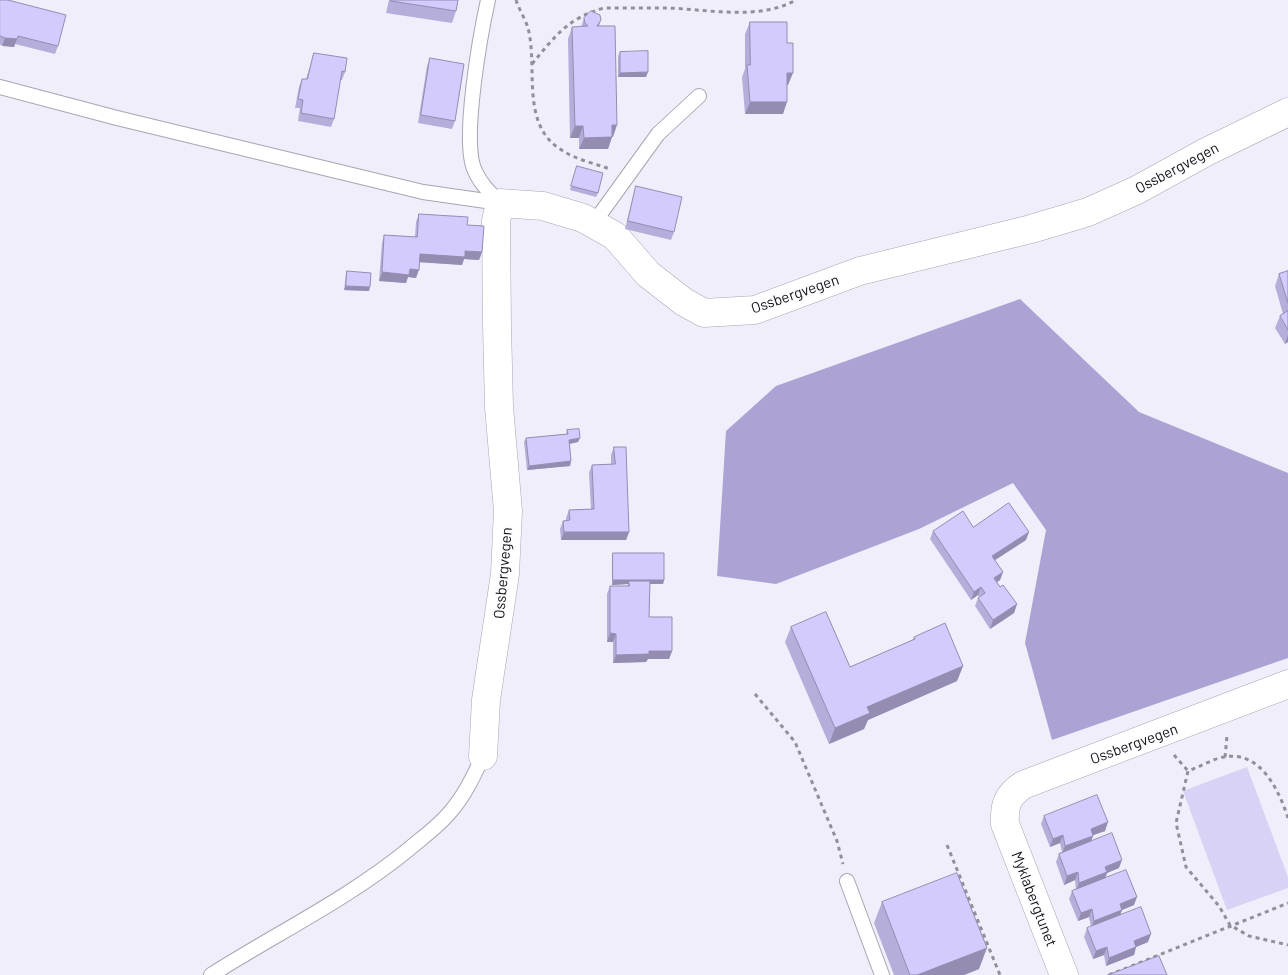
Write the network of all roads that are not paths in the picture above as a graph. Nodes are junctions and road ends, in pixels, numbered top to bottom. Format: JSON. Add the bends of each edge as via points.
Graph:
{"nodes":[{"id":1,"x":488,"y":0,"type":"edge"},
{"id":2,"x":0,"y":87,"type":"edge"},
{"id":3,"x":699,"y":96,"type":"dead end"},
{"id":4,"x":1288,"y":112,"type":"edge"},
{"id":5,"x":500,"y":203,"type":"junction"},
{"id":6,"x":593,"y":224,"type":"junction"},
{"id":7,"x":1288,"y":684,"type":"edge"},
{"id":8,"x":483,"y":756,"type":"joint"},
{"id":9,"x":1005,"y":824,"type":"joint"},
{"id":10,"x":847,"y":881,"type":"road end"},
{"id":11,"x":210,"y":975,"type":"edge"},
{"id":12,"x":882,"y":975,"type":"edge"},
{"id":13,"x":1064,"y":975,"type":"edge"}],
"edges":[{"from":1,"to":5,"type":"lane","via":[[480,38],[470,131],[473,164],[482,184]]},
{"from":2,"to":5,"type":"lane","via":[[423,192]]},
{"from":3,"to":6,"type":"lane","via":[[658,134]]},
{"from":4,"to":6,"type":"street","name":"Ossbergvegen","via":[[1088,212],[860,271],[755,310],[704,313],[648,274],[615,236]]},
{"from":5,"to":6,"type":"street","name":"Ossbergvegen","via":[[543,206]]},
{"from":5,"to":8,"type":"street","name":"Ossbergvegen","via":[[496,221],[496,316],[499,407],[508,511],[505,574],[486,700]]},
{"from":7,"to":9,"type":"street","name":"Ossbergvegen","via":[[1023,785],[1010,794],[1004,808]]},
{"from":8,"to":11,"type":"lane","via":[[469,787],[451,812],[388,866],[334,902]]},
{"from":9,"to":13,"type":"street","name":"Myklabergtunet"},
{"from":10,"to":12,"type":"lane"}]}
